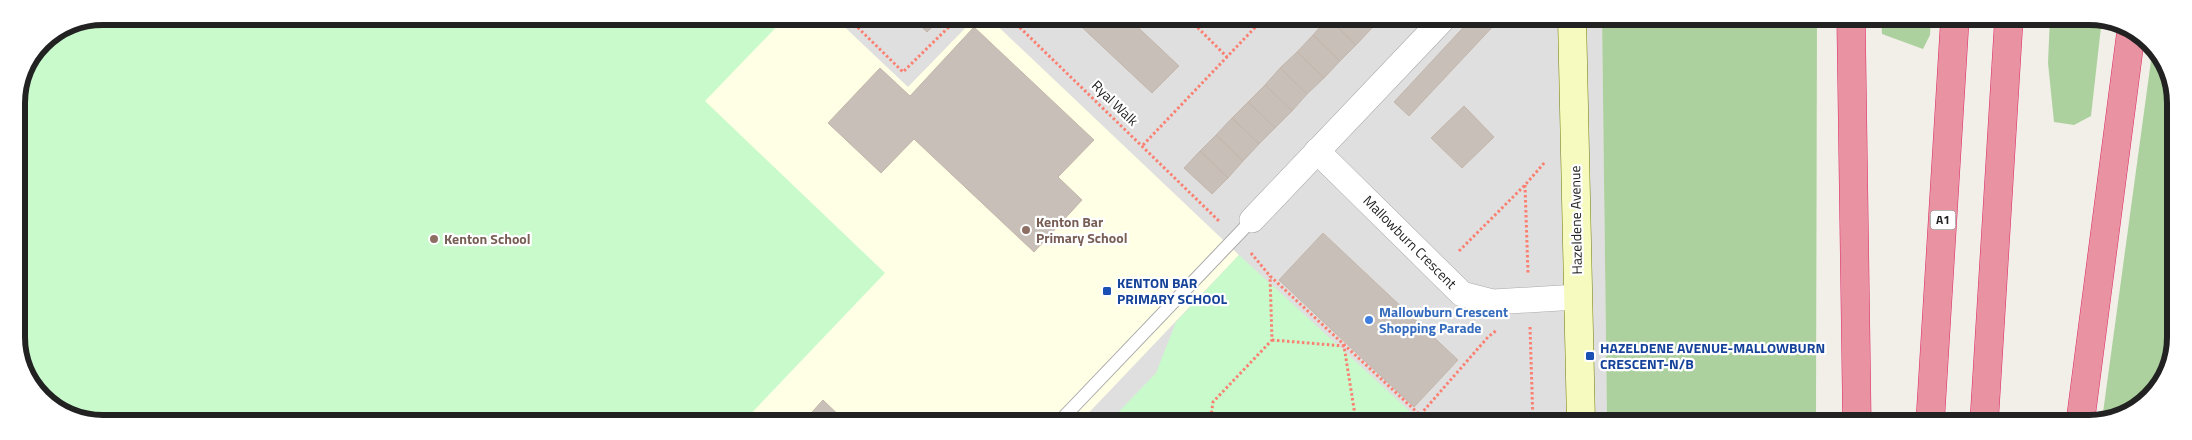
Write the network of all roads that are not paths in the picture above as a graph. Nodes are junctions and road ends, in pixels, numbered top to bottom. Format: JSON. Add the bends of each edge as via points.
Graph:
{"nodes":[{"id":1,"x":1437,"y":25,"type":"edge"},
{"id":2,"x":1572,"y":25,"type":"edge"},
{"id":3,"x":1851,"y":25,"type":"edge"},
{"id":4,"x":1955,"y":25,"type":"edge"},
{"id":5,"x":2009,"y":25,"type":"edge"},
{"id":6,"x":2130,"y":37,"type":"edge"},
{"id":7,"x":1317,"y":151,"type":"junction"},
{"id":8,"x":1244,"y":228,"type":"joint"},
{"id":9,"x":1577,"y":297,"type":"junction"},
{"id":10,"x":1066,"y":415,"type":"edge"},
{"id":11,"x":1581,"y":415,"type":"edge"},
{"id":12,"x":1857,"y":415,"type":"edge"},
{"id":13,"x":1931,"y":415,"type":"edge"},
{"id":14,"x":1985,"y":415,"type":"edge"},
{"id":15,"x":2081,"y":415,"type":"edge"}],
"edges":[{"from":1,"to":7,"type":"street"},
{"from":2,"to":9,"type":"street","name":"Hazeldene Avenue"},
{"from":3,"to":12,"type":"highway"},
{"from":4,"to":13,"type":"highway","number":"A1"},
{"from":5,"to":14,"type":"highway"},
{"from":6,"to":15,"type":"highway"},
{"from":7,"to":8,"type":"street"},
{"from":7,"to":9,"type":"street","name":"Mallowburn Crescent","via":[[1462,294],[1493,302]]},
{"from":8,"to":10,"type":"lane"},
{"from":9,"to":11,"type":"street","name":"Hazeldene Avenue"}]}
